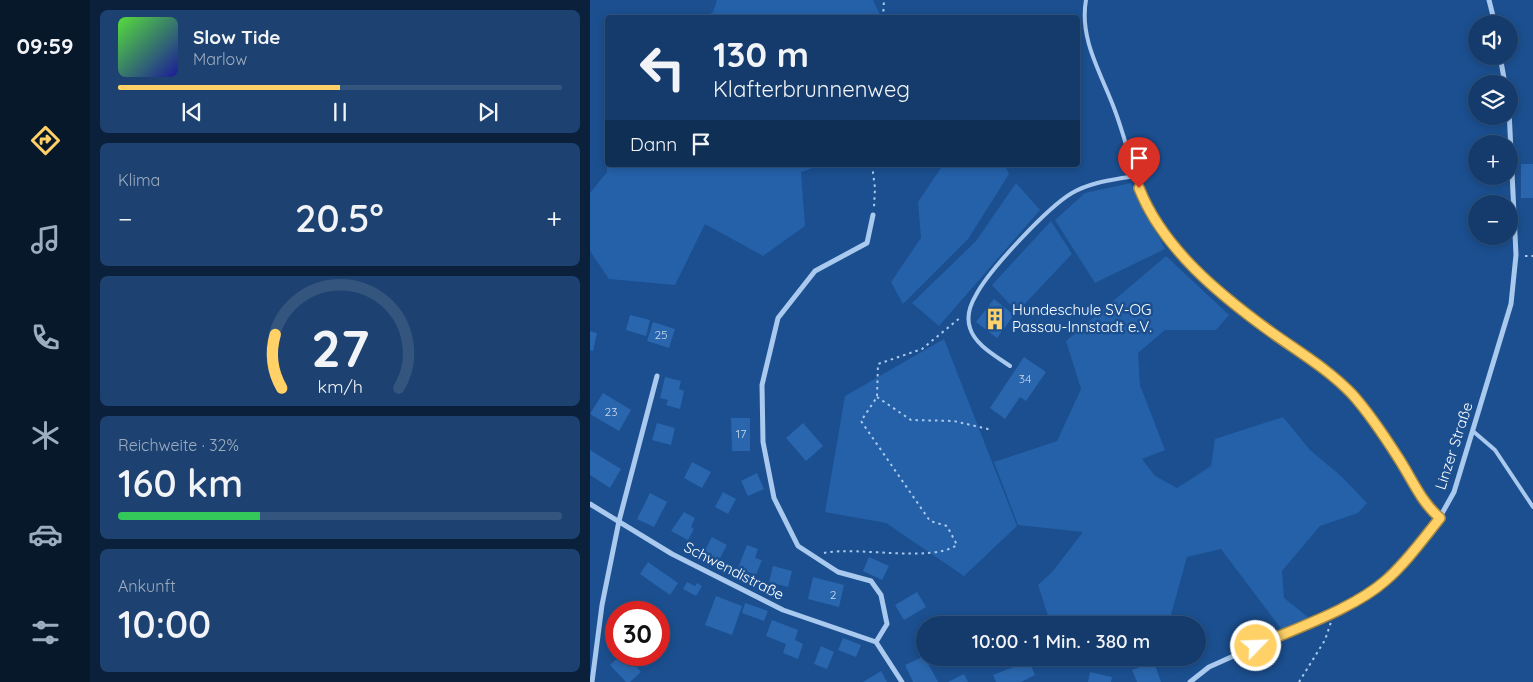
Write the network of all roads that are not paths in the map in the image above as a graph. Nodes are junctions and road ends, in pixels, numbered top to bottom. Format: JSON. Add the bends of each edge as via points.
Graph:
{"nodes":[{"id":1,"x":1086,"y":0,"type":"edge"},
{"id":2,"x":1489,"y":0,"type":"edge"},
{"id":3,"x":1493,"y":15,"type":"edge"},
{"id":4,"x":1510,"y":125,"type":"edge"},
{"id":5,"x":1134,"y":176,"type":"junction"},
{"id":6,"x":873,"y":215,"type":"road end"},
{"id":7,"x":1010,"y":366,"type":"dead end"},
{"id":8,"x":657,"y":376,"type":"dead end"},
{"id":9,"x":1474,"y":432,"type":"junction"},
{"id":10,"x":590,"y":504,"type":"edge"},
{"id":11,"x":1533,"y":507,"type":"edge"},
{"id":12,"x":1440,"y":518,"type":"junction"},
{"id":13,"x":618,"y":521,"type":"junction"},
{"id":14,"x":876,"y":642,"type":"junction"},
{"id":15,"x":592,"y":682,"type":"edge"},
{"id":16,"x":902,"y":682,"type":"edge"},
{"id":17,"x":1190,"y":682,"type":"edge"}],
"edges":[{"from":1,"to":5,"type":"lane","via":[[1085,24],[1089,47],[1123,132]]},
{"from":2,"to":3,"type":"street"},
{"from":4,"to":9,"type":"street","name":"Linzer Straße","via":[[1516,255],[1511,304]]},
{"from":5,"to":7,"type":"lane","via":[[1087,185],[1054,206],[976,293],[968,316],[973,336]]},
{"from":5,"to":12,"type":"lane","via":[[1144,201],[1173,245],[1238,306],[1334,376],[1353,396],[1398,458],[1421,497]]},
{"from":6,"to":14,"type":"street","via":[[868,243],[815,271],[778,318],[762,385],[763,442],[774,498],[798,546],[838,572],[871,582],[881,596],[887,624]]},
{"from":8,"to":13,"type":"street"},
{"from":9,"to":11,"type":"lane","via":[[1495,450]]},
{"from":9,"to":12,"type":"street","name":"Linzer Straße","via":[[1454,492]]},
{"from":10,"to":13,"type":"street","name":"Schwendistraße"},
{"from":12,"to":17,"type":"street","name":"Linzer Straße","via":[[1402,565],[1358,600],[1209,667]]},
{"from":13,"to":14,"type":"street","name":"Schwendistraße","via":[[672,554],[783,610]]},
{"from":13,"to":15,"type":"street"},
{"from":14,"to":16,"type":"street"}]}
